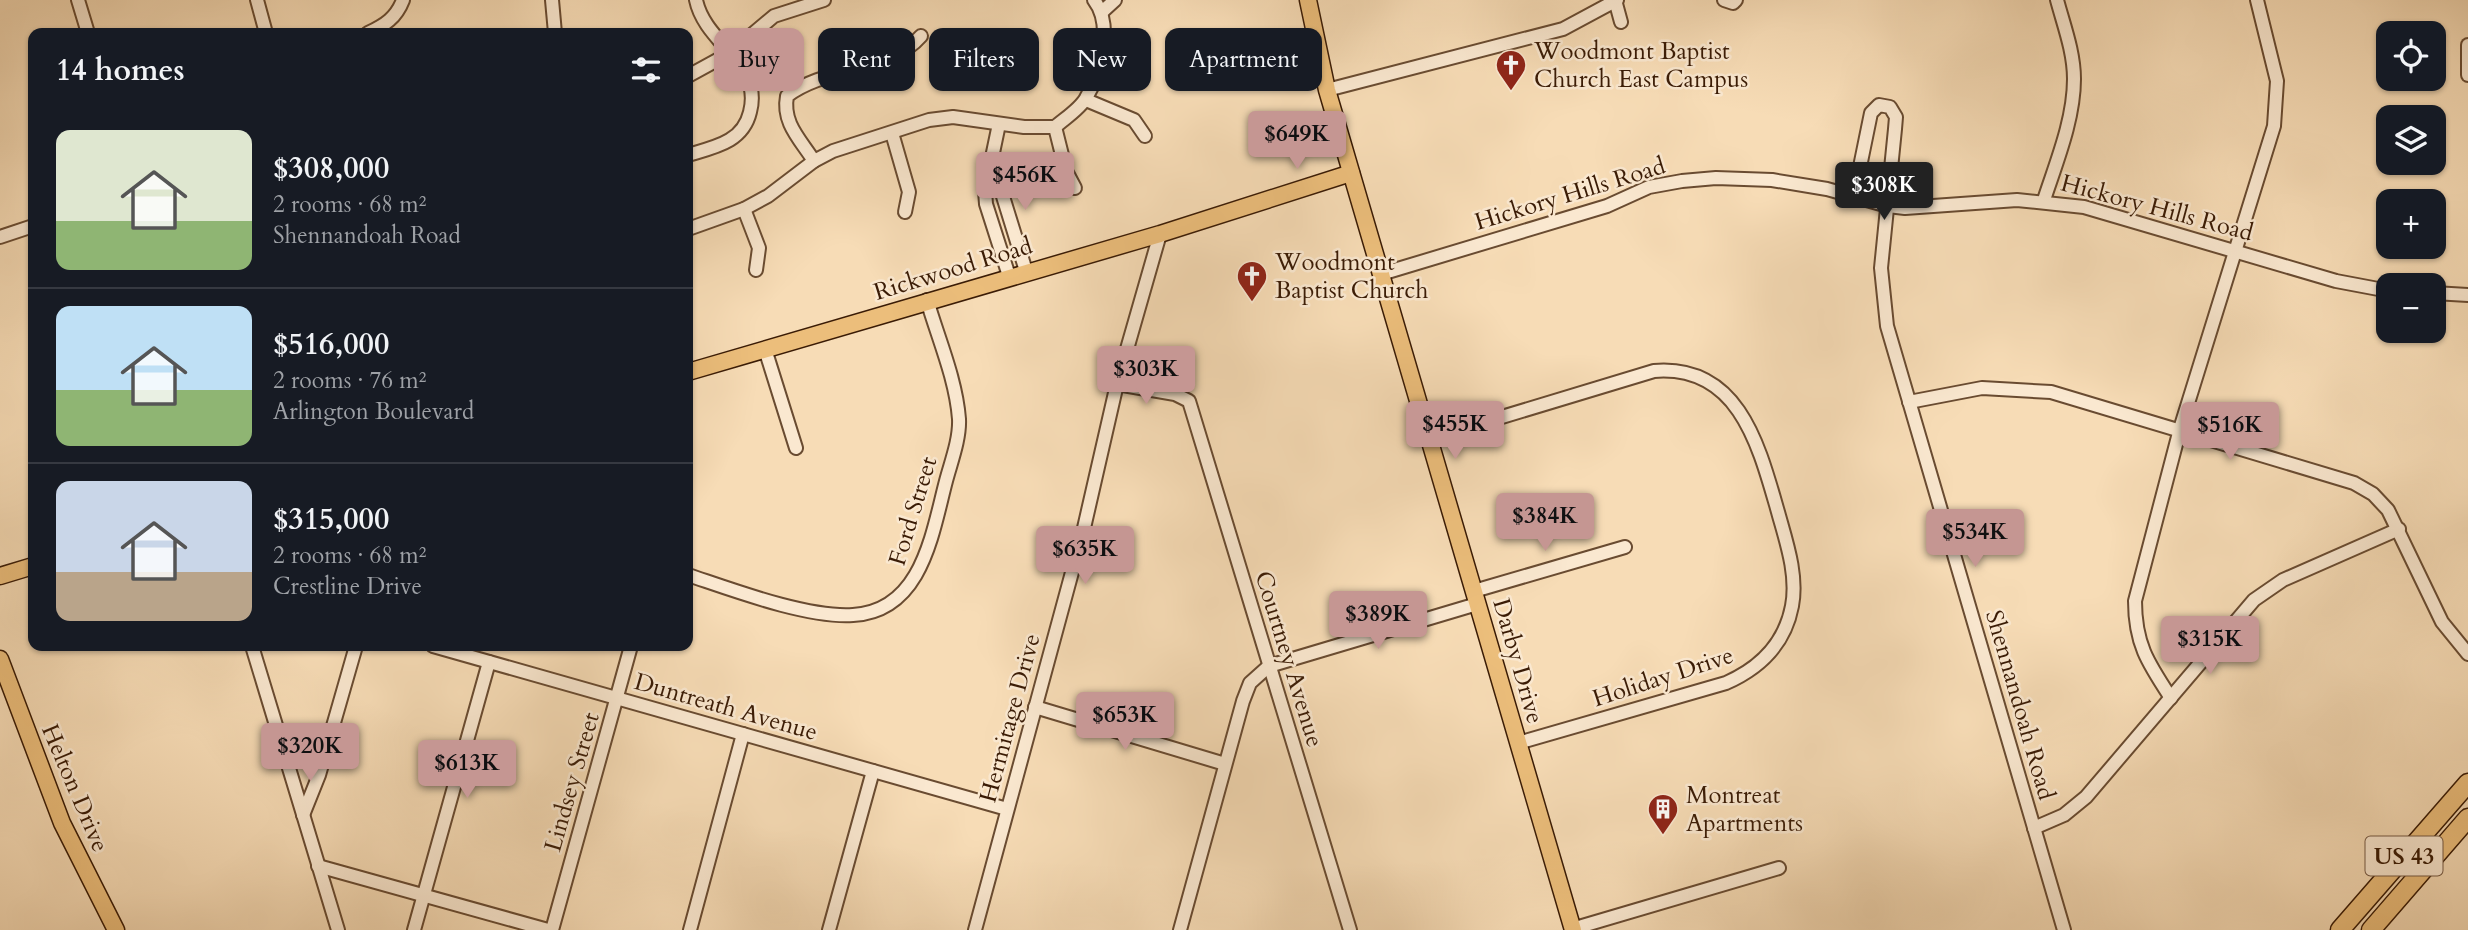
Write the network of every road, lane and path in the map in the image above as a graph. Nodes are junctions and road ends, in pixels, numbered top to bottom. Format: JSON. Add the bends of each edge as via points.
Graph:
{"nodes":[{"id":1,"x":78,"y":0,"type":"edge"},
{"id":2,"x":257,"y":0,"type":"edge"},
{"id":3,"x":403,"y":0,"type":"edge"},
{"id":4,"x":552,"y":0,"type":"edge"},
{"id":5,"x":696,"y":0,"type":"edge"},
{"id":6,"x":824,"y":0,"type":"edge"},
{"id":7,"x":1115,"y":0,"type":"edge"},
{"id":8,"x":1308,"y":0,"type":"edge"},
{"id":9,"x":1615,"y":0,"type":"edge"},
{"id":10,"x":1724,"y":0,"type":"edge"},
{"id":11,"x":1736,"y":0,"type":"edge"},
{"id":12,"x":2057,"y":0,"type":"edge"},
{"id":13,"x":2257,"y":0,"type":"edge"},
{"id":14,"x":1098,"y":5,"type":"edge"},
{"id":15,"x":1621,"y":22,"type":"dead end"},
{"id":16,"x":86,"y":28,"type":"edge"},
{"id":17,"x":265,"y":28,"type":"edge"},
{"id":18,"x":379,"y":28,"type":"edge"},
{"id":19,"x":555,"y":28,"type":"edge"},
{"id":20,"x":760,"y":28,"type":"edge"},
{"id":21,"x":714,"y":34,"type":"edge"},
{"id":22,"x":921,"y":36,"type":"dead end"},
{"id":23,"x":2468,"y":45,"type":"edge"},
{"id":24,"x":714,"y":62,"type":"edge"},
{"id":25,"x":693,"y":73,"type":"edge"},
{"id":26,"x":2468,"y":75,"type":"edge"},
{"id":27,"x":1327,"y":90,"type":"junction"},
{"id":28,"x":752,"y":91,"type":"edge"},
{"id":29,"x":1086,"y":100,"type":"junction"},
{"id":30,"x":999,"y":124,"type":"junction"},
{"id":31,"x":1055,"y":127,"type":"junction"},
{"id":32,"x":892,"y":133,"type":"junction"},
{"id":33,"x":1145,"y":136,"type":"dead end"},
{"id":34,"x":693,"y":153,"type":"edge"},
{"id":35,"x":814,"y":161,"type":"junction"},
{"id":36,"x":992,"y":164,"type":"junction"},
{"id":37,"x":1351,"y":173,"type":"junction"},
{"id":38,"x":1076,"y":188,"type":"dead end"},
{"id":39,"x":1854,"y":196,"type":"junction"},
{"id":40,"x":2043,"y":200,"type":"junction"},
{"id":41,"x":1888,"y":206,"type":"junction"},
{"id":42,"x":744,"y":209,"type":"junction"},
{"id":43,"x":905,"y":212,"type":"dead end"},
{"id":44,"x":693,"y":227,"type":"edge"},
{"id":45,"x":28,"y":228,"type":"edge"},
{"id":46,"x":1160,"y":234,"type":"junction"},
{"id":47,"x":0,"y":237,"type":"edge"},
{"id":48,"x":2236,"y":250,"type":"junction"},
{"id":49,"x":756,"y":270,"type":"dead end"},
{"id":50,"x":1026,"y":271,"type":"junction"},
{"id":51,"x":1381,"y":274,"type":"junction"},
{"id":52,"x":1009,"y":276,"type":"junction"},
{"id":53,"x":2376,"y":289,"type":"edge"},
{"id":54,"x":2446,"y":294,"type":"edge"},
{"id":55,"x":2468,"y":295,"type":"edge"},
{"id":56,"x":927,"y":300,"type":"junction"},
{"id":57,"x":765,"y":349,"type":"junction"},
{"id":58,"x":693,"y":371,"type":"edge"},
{"id":59,"x":1117,"y":384,"type":"junction"},
{"id":60,"x":1909,"y":402,"type":"junction"},
{"id":61,"x":2180,"y":429,"type":"junction"},
{"id":62,"x":1429,"y":439,"type":"junction"},
{"id":63,"x":796,"y":448,"type":"dead end"},
{"id":64,"x":2399,"y":529,"type":"junction"},
{"id":65,"x":1625,"y":547,"type":"dead end"},
{"id":66,"x":28,"y":568,"type":"edge"},
{"id":67,"x":0,"y":576,"type":"edge"},
{"id":68,"x":693,"y":576,"type":"edge"},
{"id":69,"x":1475,"y":597,"type":"junction"},
{"id":70,"x":254,"y":651,"type":"edge"},
{"id":71,"x":355,"y":651,"type":"edge"},
{"id":72,"x":457,"y":651,"type":"edge"},
{"id":73,"x":630,"y":651,"type":"edge"},
{"id":74,"x":2468,"y":654,"type":"edge"},
{"id":75,"x":0,"y":659,"type":"edge"},
{"id":76,"x":489,"y":662,"type":"junction"},
{"id":77,"x":1269,"y":666,"type":"junction"},
{"id":78,"x":618,"y":698,"type":"junction"},
{"id":79,"x":2171,"y":698,"type":"junction"},
{"id":80,"x":1035,"y":707,"type":"junction"},
{"id":81,"x":743,"y":734,"type":"junction"},
{"id":82,"x":1518,"y":743,"type":"junction"},
{"id":83,"x":1224,"y":764,"type":"junction"},
{"id":84,"x":873,"y":771,"type":"junction"},
{"id":85,"x":2468,"y":783,"type":"edge"},
{"id":86,"x":1007,"y":809,"type":"junction"},
{"id":87,"x":303,"y":815,"type":"junction"},
{"id":88,"x":2468,"y":818,"type":"edge"},
{"id":89,"x":2034,"y":828,"type":"junction"},
{"id":90,"x":318,"y":866,"type":"junction"},
{"id":91,"x":1779,"y":868,"type":"dead end"},
{"id":92,"x":424,"y":895,"type":"junction"},
{"id":93,"x":1572,"y":929,"type":"edge"},
{"id":94,"x":116,"y":930,"type":"edge"},
{"id":95,"x":338,"y":930,"type":"edge"},
{"id":96,"x":414,"y":930,"type":"edge"},
{"id":97,"x":550,"y":930,"type":"edge"},
{"id":98,"x":690,"y":930,"type":"edge"},
{"id":99,"x":829,"y":930,"type":"edge"},
{"id":100,"x":975,"y":930,"type":"edge"},
{"id":101,"x":1180,"y":930,"type":"edge"},
{"id":102,"x":1350,"y":930,"type":"edge"},
{"id":103,"x":2064,"y":930,"type":"edge"},
{"id":104,"x":2340,"y":930,"type":"edge"},
{"id":105,"x":2371,"y":930,"type":"edge"}],
"edges":[{"from":1,"to":16,"type":"street"},
{"from":2,"to":17,"type":"street"},
{"from":3,"to":18,"type":"street","via":[[398,13]]},
{"from":4,"to":19,"type":"street"},
{"from":5,"to":21,"type":"street"},
{"from":6,"to":20,"type":"street","via":[[774,16]]},
{"from":7,"to":14,"type":"street"},
{"from":8,"to":27,"type":"main road","name":"Darby Drive"},
{"from":9,"to":15,"type":"street"},
{"from":9,"to":27,"type":"street","via":[[1563,29]]},
{"from":10,"to":11,"type":"street","via":[[1733,4]]},
{"from":12,"to":40,"type":"street","via":[[2074,82],[2069,116]]},
{"from":13,"to":48,"type":"street","via":[[2276,69],[2277,104],[2272,137]]},
{"from":14,"to":29,"type":"street","via":[[1104,41]]},
{"from":22,"to":35,"type":"street","via":[[908,51],[804,83],[787,96],[787,121]]},
{"from":23,"to":26,"type":"street"},
{"from":24,"to":25,"type":"street"},
{"from":27,"to":37,"type":"main road","name":"Darby Drive"},
{"from":28,"to":34,"type":"street","via":[[747,124],[731,141]]},
{"from":29,"to":31,"type":"street"},
{"from":29,"to":33,"type":"street","via":[[1134,120]]},
{"from":30,"to":31,"type":"street"},
{"from":30,"to":32,"type":"street","via":[[953,117]]},
{"from":30,"to":36,"type":"street"},
{"from":31,"to":38,"type":"street","via":[[1066,171]]},
{"from":32,"to":35,"type":"street"},
{"from":32,"to":43,"type":"street","via":[[909,192]]},
{"from":35,"to":42,"type":"street"},
{"from":36,"to":50,"type":"street"},
{"from":36,"to":52,"type":"street","via":[[986,204]]},
{"from":37,"to":46,"type":"main road","name":"Rickwood Road"},
{"from":37,"to":51,"type":"main road","name":"Darby Drive"},
{"from":39,"to":41,"type":"street","name":"Hickory Hills Road"},
{"from":39,"to":41,"type":"street","name":"Shennandoah Road","via":[[1871,113],[1879,105],[1890,107],[1896,117]]},
{"from":39,"to":51,"type":"street","name":"Hickory Hills Road","via":[[1749,178],[1682,181],[1649,187],[1607,206]]},
{"from":40,"to":41,"type":"street","name":"Hickory Hills Road"},
{"from":40,"to":48,"type":"street","name":"Hickory Hills Road","via":[[2107,212]]},
{"from":41,"to":60,"type":"street","name":"Shennandoah Road","via":[[1881,279],[1886,326]]},
{"from":42,"to":44,"type":"street"},
{"from":42,"to":49,"type":"street","via":[[759,248]]},
{"from":45,"to":47,"type":"street"},
{"from":46,"to":50,"type":"main road","name":"Rickwood Road"},
{"from":46,"to":59,"type":"street","name":"Hermitage Drive"},
{"from":48,"to":53,"type":"street","name":"Hickory Hills Road"},
{"from":48,"to":61,"type":"street"},
{"from":50,"to":52,"type":"main road","name":"Rickwood Road"},
{"from":51,"to":62,"type":"main road","name":"Darby Drive"},
{"from":52,"to":56,"type":"main road","name":"Rickwood Road"},
{"from":54,"to":55,"type":"street"},
{"from":56,"to":57,"type":"main road","name":"Rickwood Road"},
{"from":56,"to":68,"type":"street","name":"Ford Street","via":[[959,421],[931,538],[914,581],[898,597],[855,615],[820,613]]},
{"from":57,"to":58,"type":"main road","name":"Rickwood Road"},
{"from":57,"to":63,"type":"street"},
{"from":59,"to":77,"type":"street","name":"Courtney Avenue","via":[[1175,394],[1189,401]]},
{"from":59,"to":80,"type":"street","name":"Hermitage Drive"},
{"from":60,"to":61,"type":"street","via":[[1982,388],[2040,390]]},
{"from":60,"to":89,"type":"street","name":"Shennandoah Road"},
{"from":61,"to":64,"type":"street","via":[[2354,483],[2381,501]]},
{"from":61,"to":79,"type":"street","via":[[2135,601],[2140,647]]},
{"from":62,"to":69,"type":"main road","name":"Darby Drive"},
{"from":62,"to":82,"type":"street","name":"Holiday Drive","via":[[1665,370],[1710,383],[1737,405],[1754,436],[1772,490],[1794,592],[1786,626],[1769,655],[1726,682]]},
{"from":64,"to":74,"type":"street","via":[[2442,622]]},
{"from":64,"to":79,"type":"street","via":[[2263,593]]},
{"from":65,"to":69,"type":"street"},
{"from":66,"to":67,"type":"main road"},
{"from":69,"to":77,"type":"street"},
{"from":69,"to":82,"type":"main road","name":"Darby Drive"},
{"from":70,"to":87,"type":"street"},
{"from":71,"to":87,"type":"street"},
{"from":72,"to":76,"type":"street","name":"Duntreath Avenue"},
{"from":73,"to":78,"type":"street","name":"Lindsey Street"},
{"from":75,"to":94,"type":"main road","name":"Helton Drive","via":[[62,823]]},
{"from":76,"to":78,"type":"street","name":"Duntreath Avenue"},
{"from":76,"to":92,"type":"street"},
{"from":77,"to":83,"type":"street","via":[[1250,683]]},
{"from":77,"to":102,"type":"street","name":"Courtney Avenue"},
{"from":78,"to":81,"type":"street","name":"Duntreath Avenue"},
{"from":78,"to":97,"type":"street","name":"Lindsey Street"},
{"from":79,"to":89,"type":"street","via":[[2086,797],[2064,815]]},
{"from":80,"to":83,"type":"street"},
{"from":80,"to":86,"type":"street","name":"Hermitage Drive"},
{"from":81,"to":84,"type":"street","name":"Duntreath Avenue"},
{"from":81,"to":98,"type":"street"},
{"from":82,"to":93,"type":"main road","name":"Darby Drive"},
{"from":83,"to":101,"type":"street"},
{"from":84,"to":86,"type":"street","name":"Duntreath Avenue"},
{"from":84,"to":99,"type":"street"},
{"from":85,"to":104,"type":"highway","number":"US 43"},
{"from":86,"to":100,"type":"street","name":"Hermitage Drive"},
{"from":87,"to":90,"type":"street"},
{"from":88,"to":105,"type":"highway","number":"US 43"},
{"from":89,"to":103,"type":"street","name":"Shennandoah Road"},
{"from":90,"to":92,"type":"street"},
{"from":90,"to":95,"type":"street"},
{"from":91,"to":93,"type":"street"},
{"from":92,"to":96,"type":"street"},
{"from":92,"to":97,"type":"street"}]}
